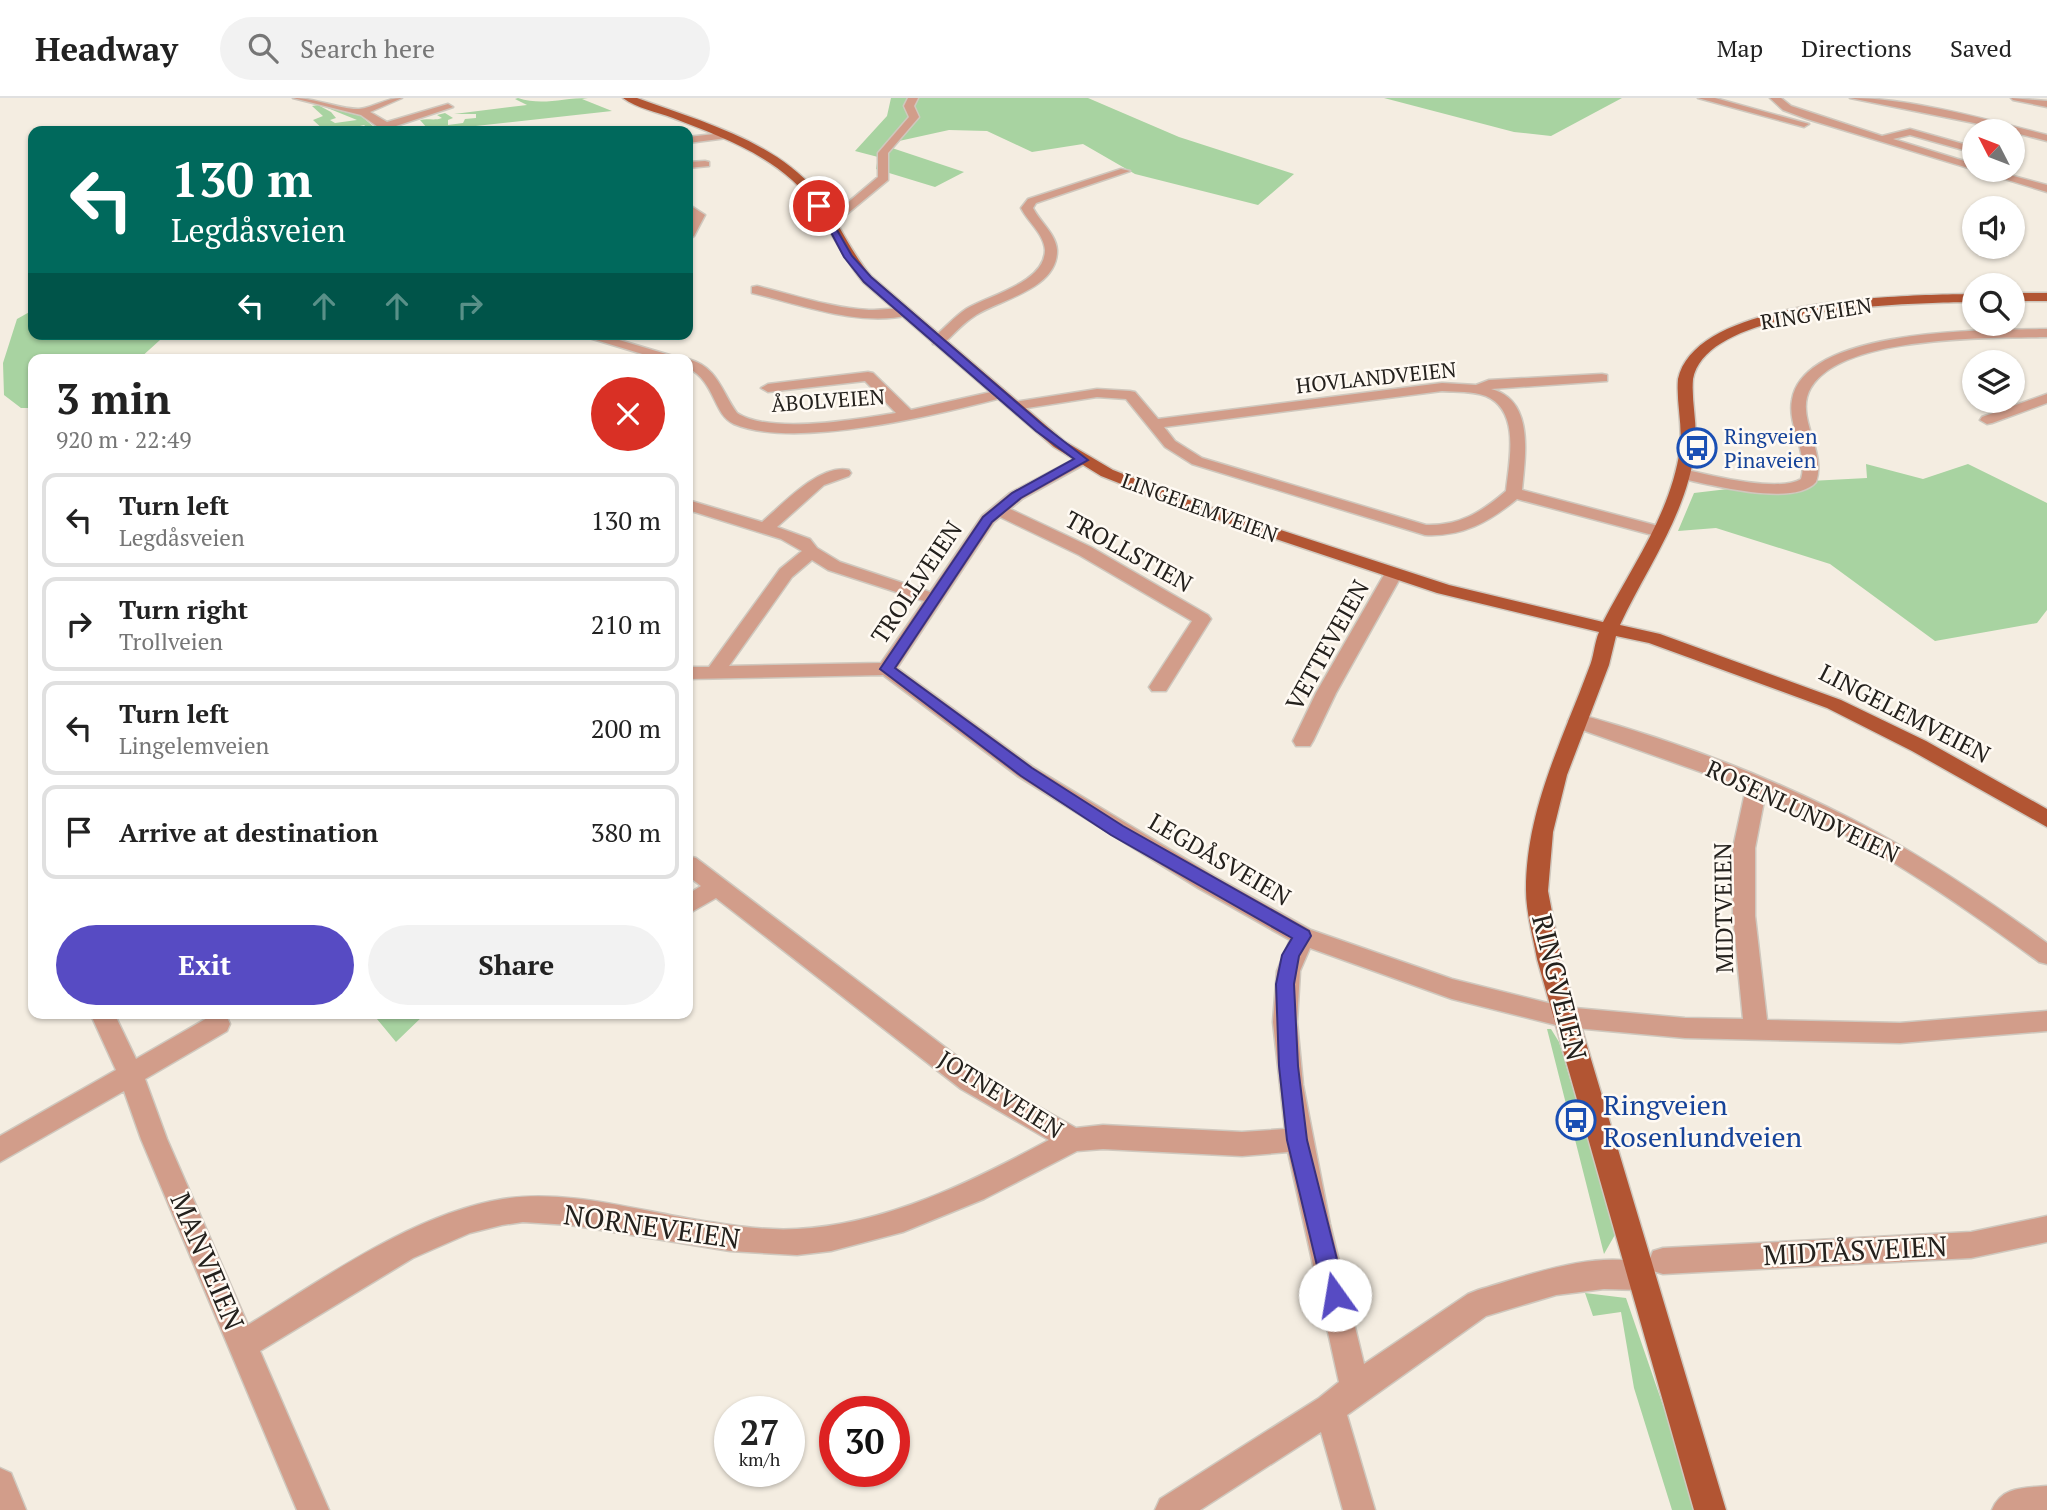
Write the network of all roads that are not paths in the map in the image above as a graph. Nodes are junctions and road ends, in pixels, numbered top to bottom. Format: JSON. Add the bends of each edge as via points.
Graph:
{"nodes":[{"id":1,"x":298,"y":98,"type":"edge"},
{"id":2,"x":397,"y":98,"type":"edge"},
{"id":3,"x":628,"y":98,"type":"edge"},
{"id":4,"x":913,"y":98,"type":"edge"},
{"id":5,"x":1703,"y":98,"type":"edge"},
{"id":6,"x":1775,"y":98,"type":"edge"},
{"id":7,"x":1855,"y":98,"type":"edge"},
{"id":8,"x":2016,"y":98,"type":"edge"},
{"id":9,"x":386,"y":100,"type":"edge"},
{"id":10,"x":2047,"y":104,"type":"edge"},
{"id":11,"x":448,"y":107,"type":"dead end"},
{"id":12,"x":361,"y":112,"type":"junction"},
{"id":13,"x":1831,"y":124,"type":"junction"},
{"id":14,"x":384,"y":126,"type":"edge"},
{"id":15,"x":393,"y":126,"type":"edge"},
{"id":16,"x":723,"y":136,"type":"junction"},
{"id":17,"x":2047,"y":138,"type":"edge"},
{"id":18,"x":693,"y":139,"type":"edge"},
{"id":19,"x":1881,"y":139,"type":"junction"},
{"id":20,"x":1962,"y":147,"type":"edge"},
{"id":21,"x":705,"y":164,"type":"dead end"},
{"id":22,"x":1962,"y":164,"type":"edge"},
{"id":23,"x":693,"y":165,"type":"edge"},
{"id":24,"x":1125,"y":171,"type":"dead end"},
{"id":25,"x":2022,"y":182,"type":"edge"},
{"id":26,"x":2047,"y":189,"type":"edge"},
{"id":27,"x":693,"y":211,"type":"edge"},
{"id":28,"x":827,"y":218,"type":"junction"},
{"id":29,"x":693,"y":228,"type":"edge"},
{"id":30,"x":757,"y":290,"type":"dead end"},
{"id":31,"x":2025,"y":297,"type":"edge"},
{"id":32,"x":2047,"y":297,"type":"edge"},
{"id":33,"x":1962,"y":299,"type":"edge"},
{"id":34,"x":905,"y":312,"type":"junction"},
{"id":35,"x":2040,"y":334,"type":"edge"},
{"id":36,"x":613,"y":340,"type":"edge"},
{"id":37,"x":938,"y":341,"type":"junction"},
{"id":38,"x":2047,"y":344,"type":"edge"},
{"id":39,"x":659,"y":354,"type":"edge"},
{"id":40,"x":693,"y":366,"type":"edge"},
{"id":41,"x":1602,"y":378,"type":"dead end"},
{"id":42,"x":768,"y":388,"type":"dead end"},
{"id":43,"x":1477,"y":390,"type":"junction"},
{"id":44,"x":1000,"y":394,"type":"junction"},
{"id":45,"x":2047,"y":398,"type":"edge"},
{"id":46,"x":1014,"y":405,"type":"junction"},
{"id":47,"x":907,"y":415,"type":"junction"},
{"id":48,"x":1987,"y":420,"type":"dead end"},
{"id":49,"x":1154,"y":424,"type":"junction"},
{"id":50,"x":1082,"y":460,"type":"junction"},
{"id":51,"x":843,"y":473,"type":"dead end"},
{"id":52,"x":1683,"y":474,"type":"junction"},
{"id":53,"x":1514,"y":494,"type":"junction"},
{"id":54,"x":693,"y":509,"type":"edge"},
{"id":55,"x":998,"y":510,"type":"junction"},
{"id":56,"x":764,"y":528,"type":"junction"},
{"id":57,"x":1660,"y":532,"type":"junction"},
{"id":58,"x":811,"y":552,"type":"junction"},
{"id":59,"x":1394,"y":573,"type":"junction"},
{"id":60,"x":935,"y":599,"type":"junction"},
{"id":61,"x":1614,"y":632,"type":"junction"},
{"id":62,"x":887,"y":669,"type":"junction"},
{"id":63,"x":716,"y":671,"type":"junction"},
{"id":64,"x":693,"y":673,"type":"edge"},
{"id":65,"x":1159,"y":687,"type":"dead end"},
{"id":66,"x":1578,"y":720,"type":"junction"},
{"id":67,"x":1303,"y":741,"type":"dead end"},
{"id":68,"x":1757,"y":785,"type":"junction"},
{"id":69,"x":2047,"y":818,"type":"edge"},
{"id":70,"x":693,"y":868,"type":"edge"},
{"id":71,"x":716,"y":887,"type":"junction"},
{"id":72,"x":693,"y":902,"type":"edge"},
{"id":73,"x":1303,"y":936,"type":"junction"},
{"id":74,"x":2047,"y":955,"type":"edge"},
{"id":75,"x":1564,"y":1017,"type":"junction"},
{"id":76,"x":105,"y":1019,"type":"edge"},
{"id":77,"x":2047,"y":1021,"type":"edge"},
{"id":78,"x":218,"y":1024,"type":"dead end"},
{"id":79,"x":1756,"y":1030,"type":"junction"},
{"id":80,"x":131,"y":1076,"type":"junction"},
{"id":81,"x":1073,"y":1140,"type":"junction"},
{"id":82,"x":1297,"y":1140,"type":"junction"},
{"id":83,"x":0,"y":1150,"type":"edge"},
{"id":84,"x":2047,"y":1229,"type":"edge"},
{"id":85,"x":1652,"y":1269,"type":"junction"},
{"id":86,"x":244,"y":1344,"type":"junction"},
{"id":87,"x":1355,"y":1388,"type":"junction"},
{"id":88,"x":1330,"y":1409,"type":"junction"},
{"id":89,"x":0,"y":1484,"type":"edge"},
{"id":90,"x":2047,"y":1502,"type":"edge"},
{"id":91,"x":10,"y":1510,"type":"edge"},
{"id":92,"x":313,"y":1510,"type":"edge"},
{"id":93,"x":1171,"y":1510,"type":"edge"},
{"id":94,"x":1359,"y":1510,"type":"edge"},
{"id":95,"x":1710,"y":1510,"type":"edge"},
{"id":96,"x":2008,"y":1510,"type":"edge"}],
"edges":[{"from":1,"to":12,"type":"street"},
{"from":2,"to":9,"type":"street"},
{"from":3,"to":16,"type":"main road","name":"LINGELEMVEIEN"},
{"from":4,"to":28,"type":"street","via":[[909,106],[914,117],[883,153],[884,178],[843,212]]},
{"from":5,"to":13,"type":"street","via":[[1790,122]]},
{"from":6,"to":13,"type":"street"},
{"from":7,"to":17,"type":"street"},
{"from":8,"to":10,"type":"street"},
{"from":9,"to":12,"type":"street"},
{"from":11,"to":15,"type":"street"},
{"from":12,"to":14,"type":"street"},
{"from":13,"to":19,"type":"street"},
{"from":16,"to":18,"type":"street"},
{"from":16,"to":28,"type":"main road","name":"LINGELEMVEIEN","via":[[799,180]]},
{"from":19,"to":20,"type":"street","via":[[1910,132]]},
{"from":19,"to":22,"type":"street"},
{"from":21,"to":23,"type":"street"},
{"from":24,"to":37,"type":"street","via":[[1032,201],[1027,208],[1049,240],[1048,266],[1032,282],[970,313]]},
{"from":25,"to":26,"type":"street"},
{"from":27,"to":29,"type":"street","via":[[699,215]]},
{"from":28,"to":34,"type":"main road","name":"LINGELEMVEIEN","via":[[859,271]]},
{"from":30,"to":34,"type":"street","via":[[849,311]]},
{"from":31,"to":32,"type":"main road"},
{"from":33,"to":52,"type":"main road","name":"RINGVEIEN","via":[[1799,312],[1746,324],[1715,340],[1698,354],[1687,374],[1688,445]]},
{"from":34,"to":37,"type":"main road","name":"LINGELEMVEIEN"},
{"from":35,"to":38,"type":"street"},
{"from":35,"to":52,"type":"street","via":[[1909,341],[1846,353],[1820,366],[1806,378],[1798,403],[1811,470],[1806,485],[1767,487]]},
{"from":36,"to":39,"type":"street"},
{"from":37,"to":44,"type":"main road","name":"LINGELEMVEIEN"},
{"from":40,"to":47,"type":"street","name":"ÅBOLVEIEN","via":[[715,382],[731,416],[748,424],[800,427]]},
{"from":41,"to":43,"type":"street","via":[[1489,384]]},
{"from":42,"to":47,"type":"street","via":[[868,376]]},
{"from":43,"to":49,"type":"street","name":"HOVLANDVEIEN","via":[[1441,387]]},
{"from":43,"to":53,"type":"street","name":"HOVLANDVEIEN","via":[[1503,400],[1515,413]]},
{"from":44,"to":46,"type":"main road","name":"LINGELEMVEIEN"},
{"from":44,"to":47,"type":"street","name":"ÅBOLVEIEN"},
{"from":45,"to":48,"type":"street"},
{"from":46,"to":49,"type":"street","via":[[1122,393],[1136,400]]},
{"from":46,"to":50,"type":"main road","name":"LINGELEMVEIEN"},
{"from":49,"to":53,"type":"street","via":[[1170,444],[1206,465],[1425,530],[1456,530],[1472,524]]},
{"from":50,"to":55,"type":"street","name":"TROLLVEIEN"},
{"from":50,"to":59,"type":"main road","name":"LINGELEMVEIEN","via":[[1183,503]]},
{"from":51,"to":56,"type":"street","via":[[818,482]]},
{"from":52,"to":57,"type":"main road","name":"RINGVEIEN"},
{"from":53,"to":57,"type":"street"},
{"from":54,"to":56,"type":"street"},
{"from":55,"to":60,"type":"street","name":"TROLLVEIEN"},
{"from":55,"to":65,"type":"street","name":"TROLLSTIEN","via":[[1085,551],[1202,619]]},
{"from":56,"to":58,"type":"street","via":[[804,543]]},
{"from":57,"to":61,"type":"main road","name":"RINGVEIEN","via":[[1636,581],[1629,615]]},
{"from":58,"to":60,"type":"street","via":[[834,566]]},
{"from":58,"to":63,"type":"street","via":[[786,573]]},
{"from":59,"to":61,"type":"main road","name":"LINGELEMVEIEN"},
{"from":59,"to":67,"type":"street","name":"VETTEVEIEN"},
{"from":60,"to":62,"type":"street","name":"TROLLVEIEN"},
{"from":61,"to":66,"type":"main road","name":"RINGVEIEN","via":[[1613,651],[1600,665]]},
{"from":61,"to":69,"type":"main road","name":"LINGELEMVEIEN","via":[[1734,666],[1808,693],[1877,725]]},
{"from":62,"to":63,"type":"street","name":"TROLLVEIEN"},
{"from":62,"to":73,"type":"street","name":"LEGDÅSVEIEN","via":[[1026,772],[1117,830]]},
{"from":63,"to":64,"type":"street","name":"TROLLVEIEN"},
{"from":66,"to":68,"type":"street","name":"ROSENLUNDVEIEN"},
{"from":66,"to":75,"type":"main road","name":"RINGVEIEN","via":[[1545,811],[1538,868],[1542,924]]},
{"from":68,"to":74,"type":"street","name":"ROSENLUNDVEIEN","via":[[1904,858]]},
{"from":68,"to":79,"type":"street","name":"MIDTVEIEN","via":[[1744,848],[1744,916]]},
{"from":70,"to":71,"type":"street","name":"JOTNEVEIEN"},
{"from":71,"to":72,"type":"street"},
{"from":71,"to":81,"type":"street","name":"JOTNEVEIEN","via":[[970,1081]]},
{"from":73,"to":75,"type":"street","name":"LEGDÅSVEIEN","via":[[1452,989]]},
{"from":73,"to":82,"type":"street","via":[[1291,955],[1284,997]]},
{"from":75,"to":79,"type":"street"},
{"from":75,"to":85,"type":"main road","name":"RINGVEIEN"},
{"from":76,"to":80,"type":"street","name":"MANVEIEN"},
{"from":77,"to":79,"type":"street","via":[[1900,1033]]},
{"from":78,"to":80,"type":"street"},
{"from":80,"to":83,"type":"street"},
{"from":80,"to":86,"type":"street","name":"MANVEIEN"},
{"from":81,"to":82,"type":"street","name":"JOTNEVEIEN","via":[[1103,1137],[1242,1144]]},
{"from":81,"to":86,"type":"street","name":"NORNEVEIEN","via":[[985,1185],[904,1219],[849,1235],[798,1242],[752,1241],[548,1211],[505,1212],[466,1221],[400,1252]]},
{"from":82,"to":87,"type":"street"},
{"from":84,"to":85,"type":"street","name":"MIDTÅSVEIEN","via":[[1971,1245]]},
{"from":85,"to":87,"type":"street","name":"MIDTÅSVEIEN","via":[[1556,1281],[1478,1304]]},
{"from":85,"to":95,"type":"main road","name":"RINGVEIEN"},
{"from":86,"to":92,"type":"street","name":"MANVEIEN"},
{"from":87,"to":88,"type":"street","name":"MIDTÅSVEIEN"},
{"from":88,"to":93,"type":"street","name":"MIDTÅSVEIEN"},
{"from":88,"to":94,"type":"street"},
{"from":89,"to":91,"type":"street"},
{"from":90,"to":96,"type":"street","via":[[2014,1505]]}]}
